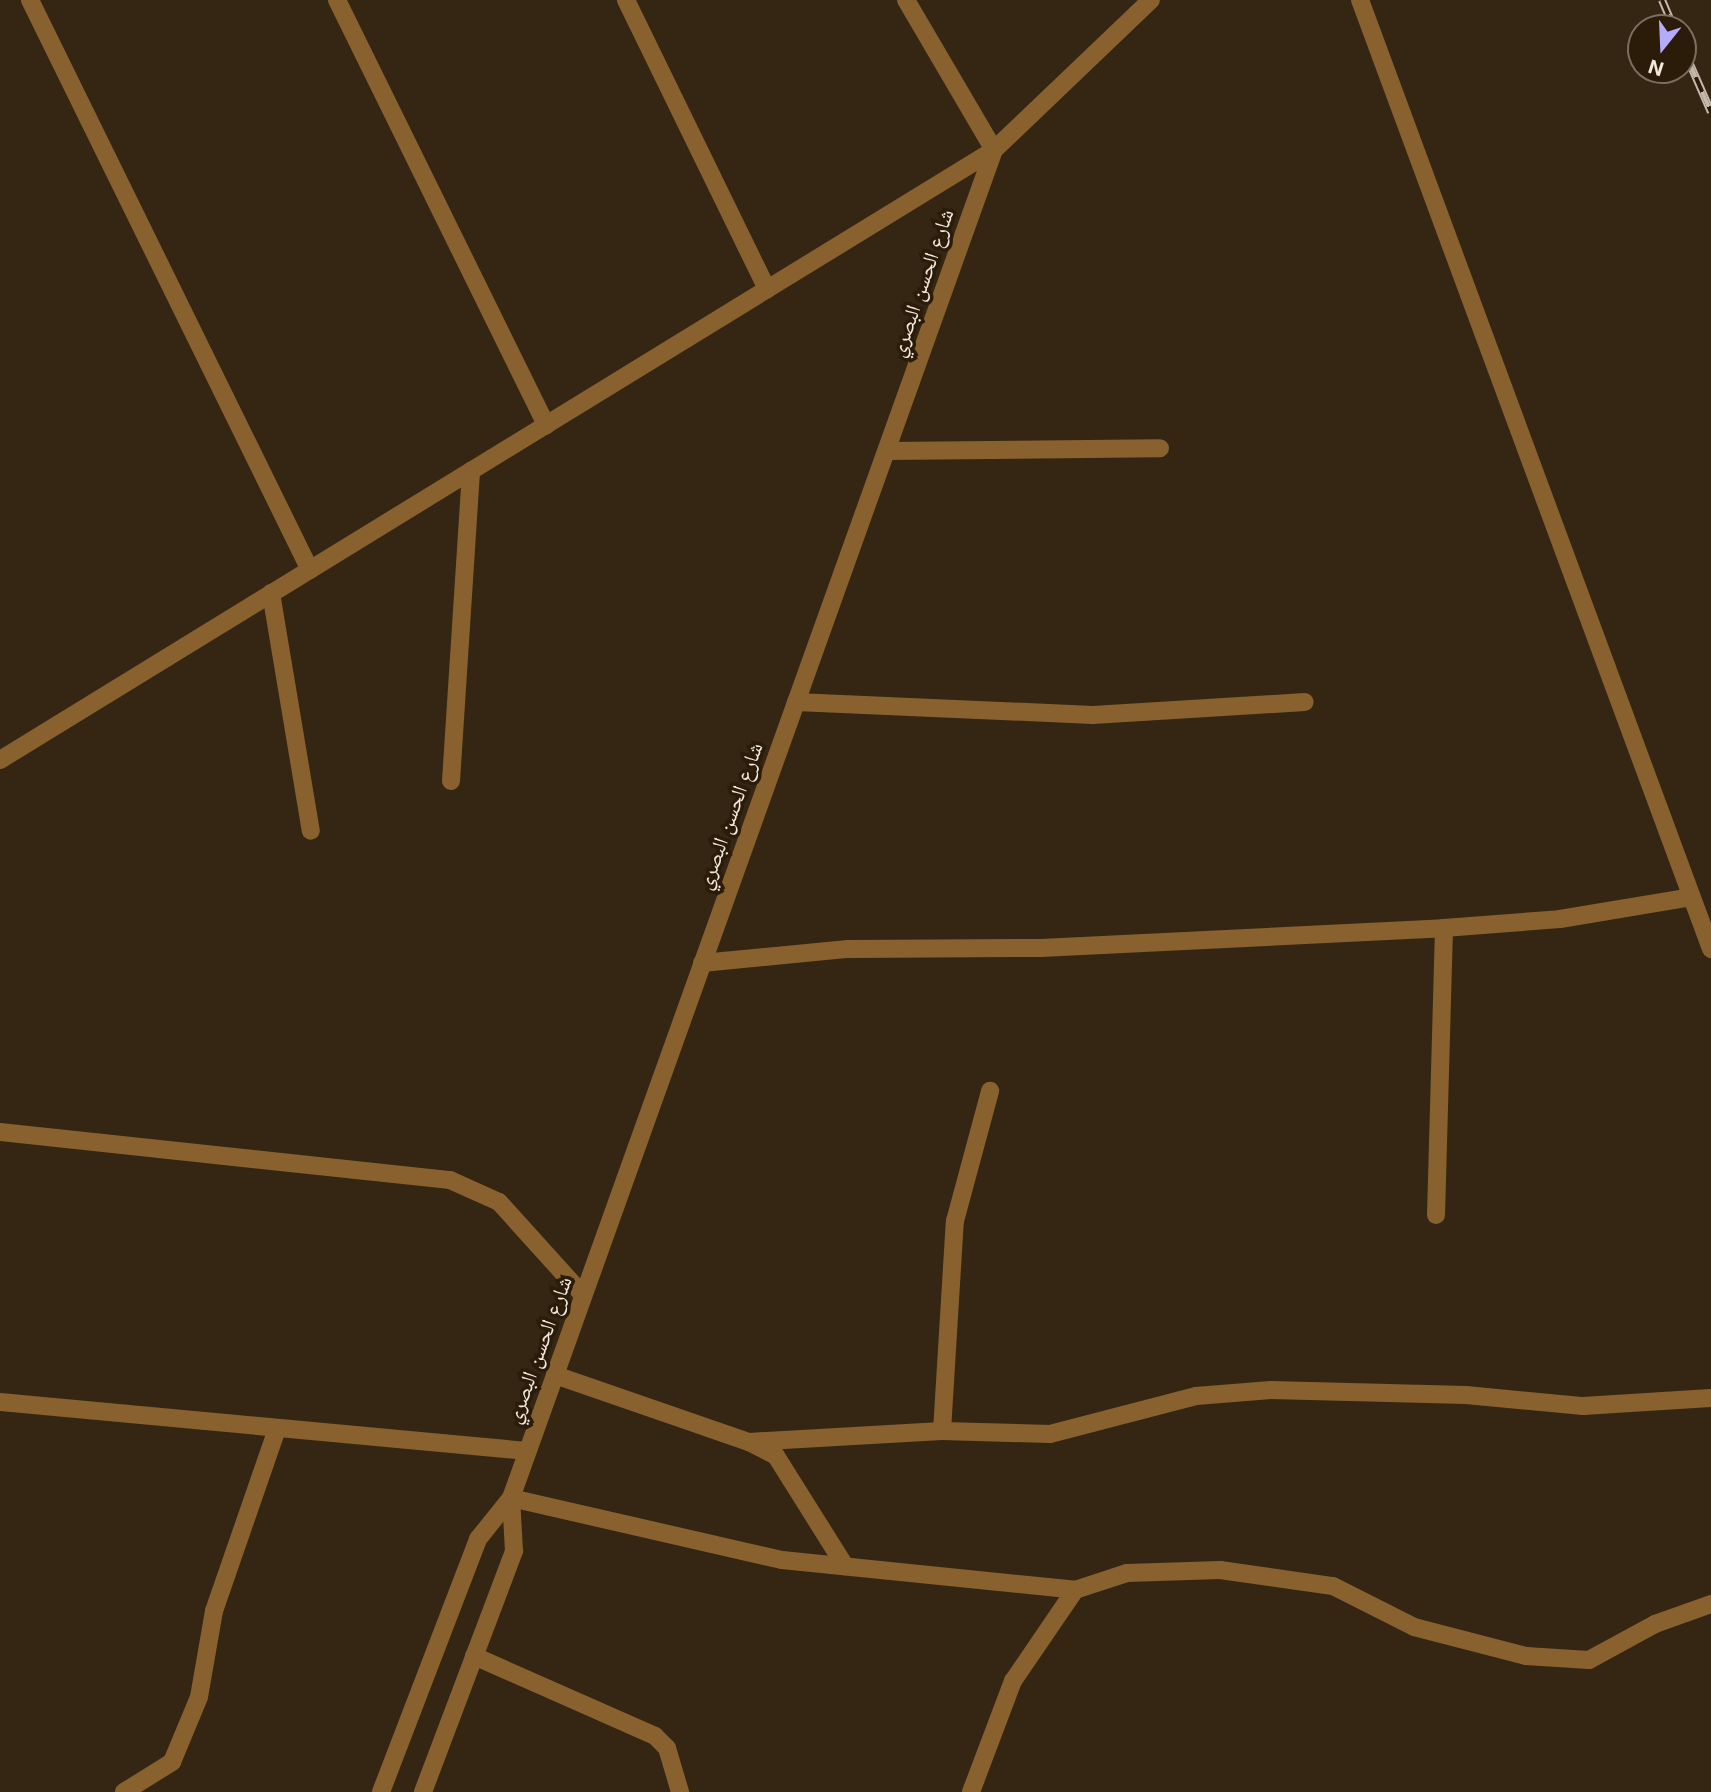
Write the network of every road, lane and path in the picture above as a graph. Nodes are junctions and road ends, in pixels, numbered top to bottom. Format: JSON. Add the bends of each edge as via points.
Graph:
{"nodes":[{"id":1,"x":30,"y":0,"type":"edge"},
{"id":2,"x":337,"y":0,"type":"edge"},
{"id":3,"x":626,"y":0,"type":"edge"},
{"id":4,"x":906,"y":0,"type":"edge"},
{"id":5,"x":1151,"y":0,"type":"edge"},
{"id":6,"x":1360,"y":0,"type":"edge"},
{"id":7,"x":994,"y":150,"type":"junction"},
{"id":8,"x":767,"y":289,"type":"junction"},
{"id":9,"x":546,"y":425,"type":"junction"},
{"id":10,"x":1160,"y":448,"type":"dead end"},
{"id":11,"x":887,"y":451,"type":"junction"},
{"id":12,"x":471,"y":471,"type":"junction"},
{"id":13,"x":310,"y":570,"type":"junction"},
{"id":14,"x":271,"y":593,"type":"junction"},
{"id":15,"x":796,"y":702,"type":"junction"},
{"id":16,"x":1305,"y":702,"type":"dead end"},
{"id":17,"x":0,"y":760,"type":"edge"},
{"id":18,"x":451,"y":781,"type":"dead end"},
{"id":19,"x":311,"y":831,"type":"dead end"},
{"id":20,"x":1691,"y":897,"type":"junction"},
{"id":21,"x":1444,"y":928,"type":"junction"},
{"id":22,"x":1711,"y":949,"type":"edge"},
{"id":23,"x":702,"y":963,"type":"junction"},
{"id":24,"x":990,"y":1091,"type":"dead end"},
{"id":25,"x":0,"y":1132,"type":"edge"},
{"id":26,"x":1436,"y":1215,"type":"dead end"},
{"id":27,"x":583,"y":1295,"type":"junction"},
{"id":28,"x":555,"y":1374,"type":"junction"},
{"id":29,"x":1711,"y":1398,"type":"edge"},
{"id":30,"x":0,"y":1402,"type":"edge"},
{"id":31,"x":277,"y":1429,"type":"junction"},
{"id":32,"x":942,"y":1431,"type":"junction"},
{"id":33,"x":749,"y":1442,"type":"junction"},
{"id":34,"x":527,"y":1451,"type":"junction"},
{"id":35,"x":511,"y":1498,"type":"junction"},
{"id":36,"x":845,"y":1566,"type":"junction"},
{"id":37,"x":1075,"y":1590,"type":"junction"},
{"id":38,"x":1711,"y":1604,"type":"edge"},
{"id":39,"x":474,"y":1656,"type":"junction"},
{"id":40,"x":124,"y":1792,"type":"edge"},
{"id":41,"x":381,"y":1792,"type":"edge"},
{"id":42,"x":422,"y":1792,"type":"edge"},
{"id":43,"x":680,"y":1792,"type":"edge"},
{"id":44,"x":971,"y":1792,"type":"edge"}],
"edges":[{"from":1,"to":13,"type":"street"},
{"from":2,"to":9,"type":"street"},
{"from":3,"to":8,"type":"street"},
{"from":4,"to":7,"type":"street"},
{"from":5,"to":7,"type":"street"},
{"from":6,"to":20,"type":"street"},
{"from":7,"to":8,"type":"street"},
{"from":7,"to":11,"type":"street","name":"شارع الحسن البصري"},
{"from":8,"to":9,"type":"street"},
{"from":9,"to":12,"type":"street"},
{"from":10,"to":11,"type":"street"},
{"from":11,"to":15,"type":"street","name":"شارع الحسن البصري"},
{"from":12,"to":13,"type":"street"},
{"from":12,"to":18,"type":"street"},
{"from":13,"to":14,"type":"street"},
{"from":14,"to":17,"type":"street"},
{"from":14,"to":19,"type":"street"},
{"from":15,"to":16,"type":"street","via":[[1093,715]]},
{"from":15,"to":23,"type":"street","name":"شارع الحسن البصري"},
{"from":20,"to":21,"type":"street","via":[[1560,919]]},
{"from":20,"to":22,"type":"street"},
{"from":21,"to":23,"type":"street","via":[[1041,948],[848,950]]},
{"from":21,"to":26,"type":"street"},
{"from":23,"to":27,"type":"street","name":"شارع الحسن البصري"},
{"from":24,"to":32,"type":"street","via":[[955,1221]]},
{"from":25,"to":27,"type":"street","via":[[450,1180],[499,1202]]},
{"from":27,"to":28,"type":"street","name":"شارع الحسن البصري"},
{"from":28,"to":33,"type":"street"},
{"from":28,"to":34,"type":"street","name":"شارع الحسن البصري"},
{"from":29,"to":32,"type":"street","via":[[1583,1406],[1466,1395],[1271,1390],[1196,1396],[1050,1434]]},
{"from":30,"to":31,"type":"street"},
{"from":31,"to":34,"type":"street"},
{"from":31,"to":40,"type":"street","via":[[214,1611],[199,1697],[172,1762]]},
{"from":32,"to":33,"type":"street"},
{"from":33,"to":36,"type":"street","via":[[776,1456]]},
{"from":34,"to":35,"type":"street","name":"شارع الحسن البصري"},
{"from":35,"to":36,"type":"street","via":[[782,1560]]},
{"from":35,"to":39,"type":"street","name":"شارع الحسن البصري","via":[[514,1551]]},
{"from":35,"to":41,"type":"street","name":"شارع الحسن البصري","via":[[481,1532]]},
{"from":36,"to":37,"type":"street"},
{"from":37,"to":38,"type":"street","via":[[1128,1573],[1220,1570],[1333,1586],[1414,1627],[1526,1656],[1590,1660],[1655,1624]]},
{"from":37,"to":44,"type":"street","via":[[1013,1681]]},
{"from":39,"to":42,"type":"street","name":"شارع الحسن البصري"},
{"from":39,"to":43,"type":"street","via":[[655,1736],[671,1756]]}]}
